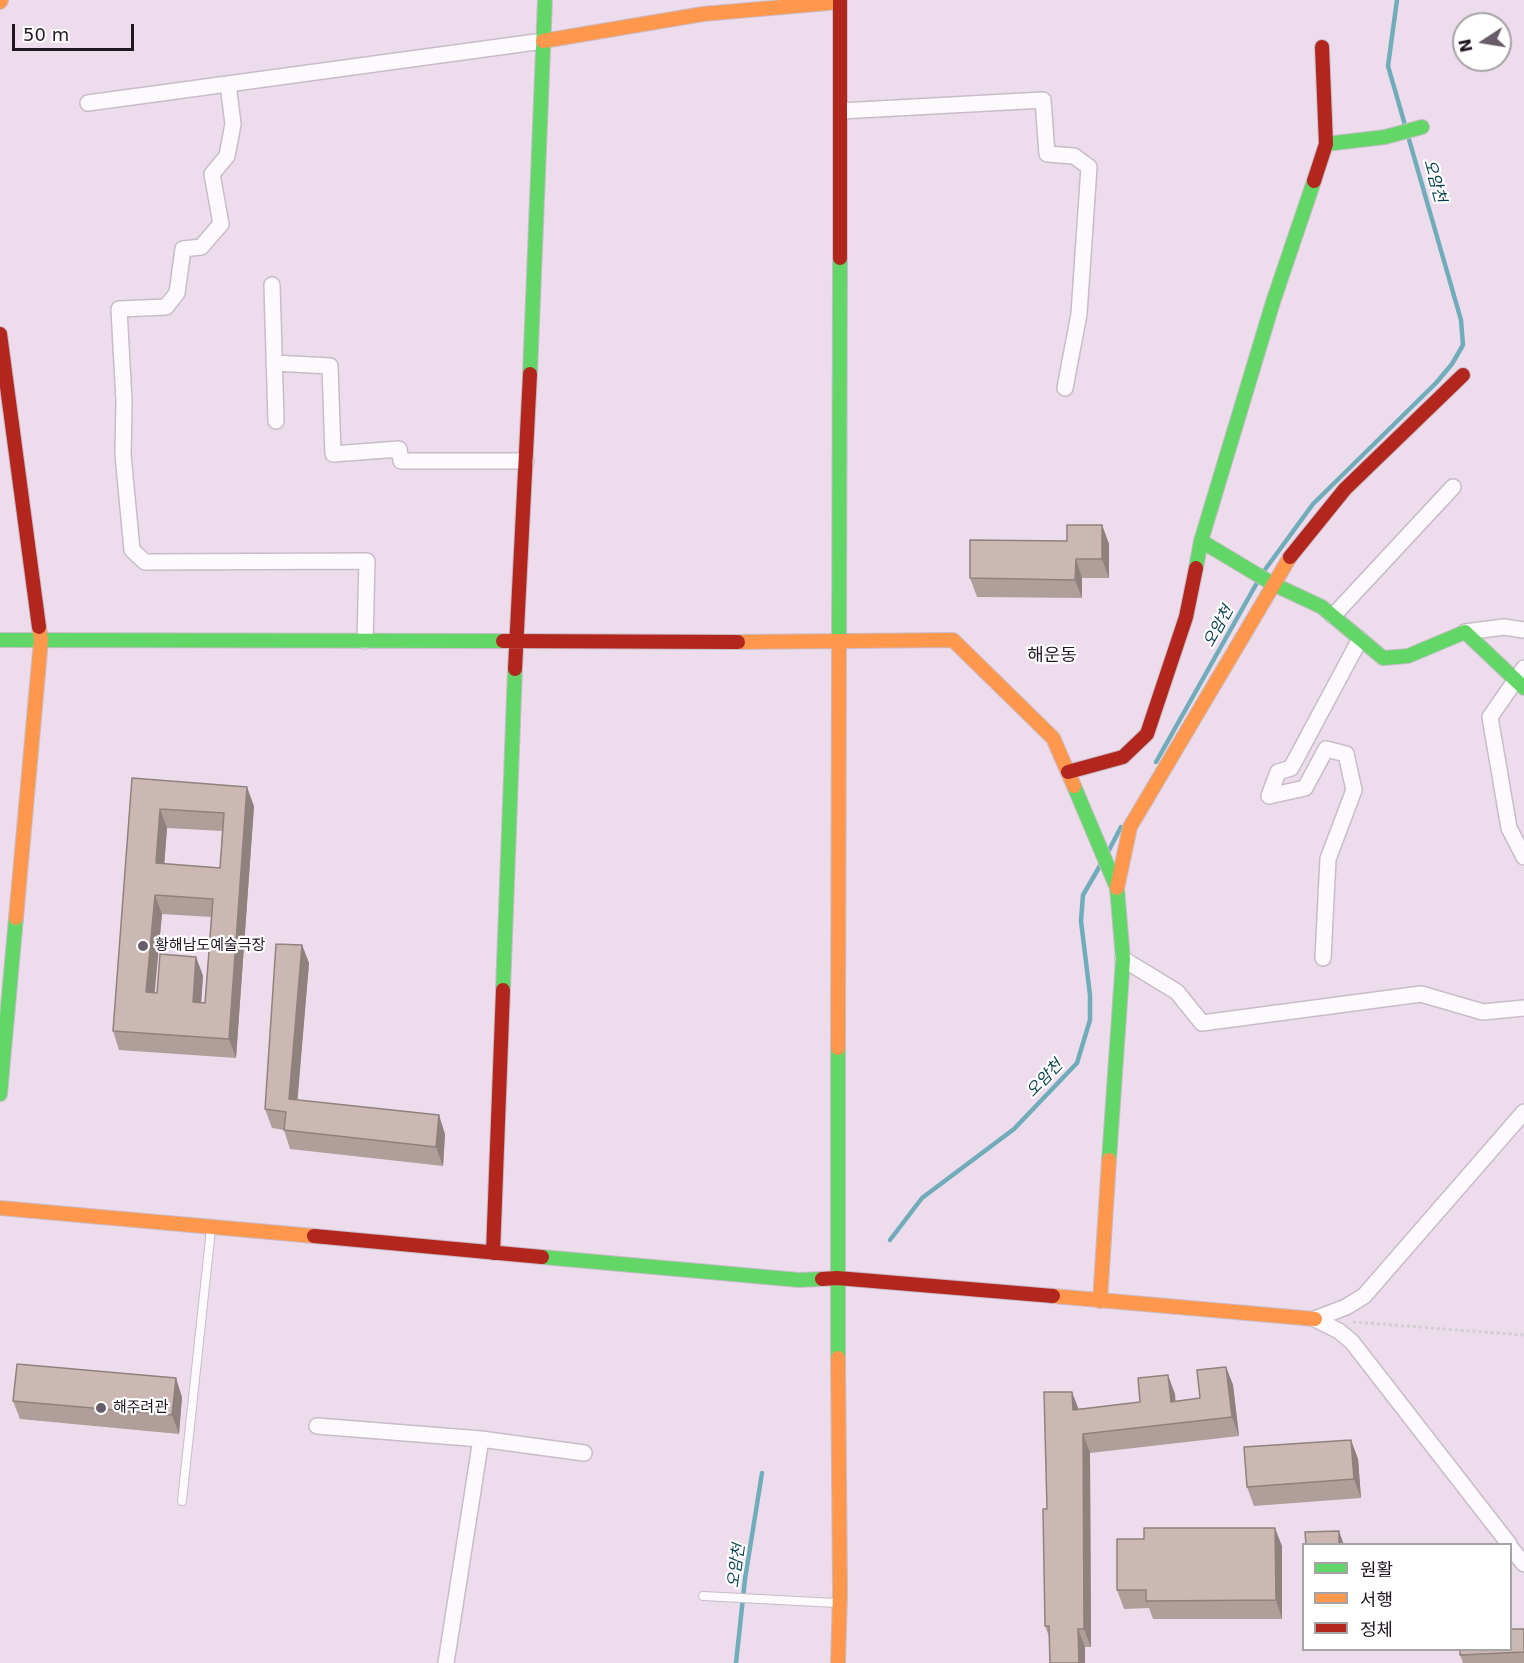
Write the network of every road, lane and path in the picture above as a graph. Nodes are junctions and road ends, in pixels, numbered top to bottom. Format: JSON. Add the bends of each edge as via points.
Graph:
{"nodes":[{"id":1,"x":545,"y":0,"type":"edge"},
{"id":2,"x":840,"y":1,"type":"edge"},
{"id":3,"x":543,"y":41,"type":"junction"},
{"id":4,"x":1322,"y":47,"type":"dead end"},
{"id":5,"x":228,"y":84,"type":"junction"},
{"id":6,"x":88,"y":104,"type":"dead end"},
{"id":7,"x":841,"y":111,"type":"junction"},
{"id":8,"x":1422,"y":127,"type":"dead end"},
{"id":9,"x":1326,"y":144,"type":"junction"},
{"id":10,"x":272,"y":285,"type":"dead end"},
{"id":11,"x":0,"y":334,"type":"edge"},
{"id":12,"x":274,"y":363,"type":"junction"},
{"id":13,"x":1462,"y":375,"type":"dead end"},
{"id":14,"x":1065,"y":388,"type":"dead end"},
{"id":15,"x":276,"y":421,"type":"dead end"},
{"id":16,"x":526,"y":460,"type":"junction"},
{"id":17,"x":1453,"y":487,"type":"dead end"},
{"id":18,"x":1201,"y":541,"type":"junction"},
{"id":19,"x":1271,"y":583,"type":"junction"},
{"id":20,"x":1333,"y":616,"type":"junction"},
{"id":21,"x":1524,"y":630,"type":"edge"},
{"id":22,"x":1465,"y":632,"type":"junction"},
{"id":23,"x":1360,"y":639,"type":"junction"},
{"id":24,"x":0,"y":640,"type":"edge"},
{"id":25,"x":41,"y":640,"type":"junction"},
{"id":26,"x":516,"y":640,"type":"junction"},
{"id":27,"x":365,"y":641,"type":"junction"},
{"id":28,"x":840,"y":642,"type":"junction"},
{"id":29,"x":1521,"y":679,"type":"edge"},
{"id":30,"x":1068,"y":772,"type":"junction"},
{"id":31,"x":1524,"y":857,"type":"edge"},
{"id":32,"x":1118,"y":888,"type":"junction"},
{"id":33,"x":1323,"y":958,"type":"dead end"},
{"id":34,"x":1124,"y":959,"type":"junction"},
{"id":35,"x":1524,"y":1008,"type":"edge"},
{"id":36,"x":0,"y":1084,"type":"edge"},
{"id":37,"x":1524,"y":1112,"type":"edge"},
{"id":38,"x":0,"y":1208,"type":"edge"},
{"id":39,"x":211,"y":1227,"type":"junction"},
{"id":40,"x":493,"y":1253,"type":"junction"},
{"id":41,"x":837,"y":1278,"type":"junction"},
{"id":42,"x":1100,"y":1301,"type":"junction"},
{"id":43,"x":1315,"y":1319,"type":"junction"},
{"id":44,"x":1350,"y":1322,"type":"dead end"},
{"id":45,"x":1524,"y":1335,"type":"edge"},
{"id":46,"x":317,"y":1426,"type":"dead end"},
{"id":47,"x":481,"y":1439,"type":"junction"},
{"id":48,"x":584,"y":1453,"type":"dead end"},
{"id":49,"x":182,"y":1501,"type":"dead end"},
{"id":50,"x":1508,"y":1543,"type":"edge"},
{"id":51,"x":1512,"y":1549,"type":"edge"},
{"id":52,"x":1524,"y":1564,"type":"edge"},
{"id":53,"x":703,"y":1596,"type":"dead end"},
{"id":54,"x":840,"y":1603,"type":"junction"},
{"id":55,"x":446,"y":1663,"type":"edge"},
{"id":56,"x":838,"y":1663,"type":"edge"}],
"edges":[{"from":1,"to":3,"type":"street"},
{"from":2,"to":3,"type":"street","via":[[704,14]]},
{"from":2,"to":7,"type":"street"},
{"from":3,"to":5,"type":"street"},
{"from":3,"to":16,"type":"street"},
{"from":4,"to":9,"type":"street"},
{"from":5,"to":6,"type":"street"},
{"from":5,"to":27,"type":"street","via":[[233,124],[228,156],[212,174],[221,224],[201,247],[183,249],[177,293],[166,307],[119,309],[123,455],[132,550],[145,561],[367,561]]},
{"from":7,"to":14,"type":"street","via":[[1043,100],[1047,154],[1074,156],[1089,167],[1079,314]]},
{"from":7,"to":28,"type":"street"},
{"from":8,"to":9,"type":"street","via":[[1385,137]]},
{"from":9,"to":18,"type":"street","via":[[1273,302]]},
{"from":10,"to":12,"type":"street"},
{"from":11,"to":25,"type":"street"},
{"from":12,"to":15,"type":"street"},
{"from":12,"to":16,"type":"street","via":[[330,366],[333,454],[399,449],[401,461]]},
{"from":13,"to":19,"type":"street","via":[[1345,489]]},
{"from":16,"to":26,"type":"street"},
{"from":17,"to":20,"type":"street"},
{"from":18,"to":19,"type":"street"},
{"from":18,"to":30,"type":"street","via":[[1186,617],[1147,734],[1124,757]]},
{"from":19,"to":20,"type":"street"},
{"from":19,"to":32,"type":"street","via":[[1130,827]]},
{"from":20,"to":23,"type":"street"},
{"from":21,"to":22,"type":"street","via":[[1504,627]]},
{"from":22,"to":23,"type":"street","via":[[1408,656],[1383,658]]},
{"from":22,"to":29,"type":"street"},
{"from":23,"to":33,"type":"street","via":[[1291,768],[1278,772],[1269,796],[1305,788],[1326,749],[1346,754],[1354,790],[1328,859]]},
{"from":24,"to":25,"type":"street"},
{"from":25,"to":27,"type":"street"},
{"from":25,"to":36,"type":"street"},
{"from":26,"to":27,"type":"street"},
{"from":26,"to":28,"type":"street"},
{"from":26,"to":40,"type":"street"},
{"from":28,"to":30,"type":"street","via":[[953,640],[1053,738]]},
{"from":28,"to":41,"type":"street"},
{"from":29,"to":31,"type":"street","via":[[1490,717],[1509,828]]},
{"from":30,"to":32,"type":"street"},
{"from":32,"to":34,"type":"street"},
{"from":34,"to":35,"type":"street","via":[[1177,992],[1202,1023],[1421,994],[1483,1012]]},
{"from":34,"to":42,"type":"street"},
{"from":37,"to":43,"type":"street","via":[[1364,1296]]},
{"from":38,"to":39,"type":"street"},
{"from":39,"to":40,"type":"street"},
{"from":39,"to":49,"type":"lane"},
{"from":40,"to":41,"type":"street","via":[[799,1280]]},
{"from":41,"to":42,"type":"street"},
{"from":41,"to":54,"type":"street"},
{"from":42,"to":43,"type":"street"},
{"from":43,"to":50,"type":"street","via":[[1352,1342]]},
{"from":44,"to":45,"type":"path"},
{"from":46,"to":47,"type":"street"},
{"from":47,"to":48,"type":"street"},
{"from":47,"to":55,"type":"street"},
{"from":51,"to":52,"type":"street"},
{"from":53,"to":54,"type":"lane"},
{"from":54,"to":56,"type":"street"}]}
